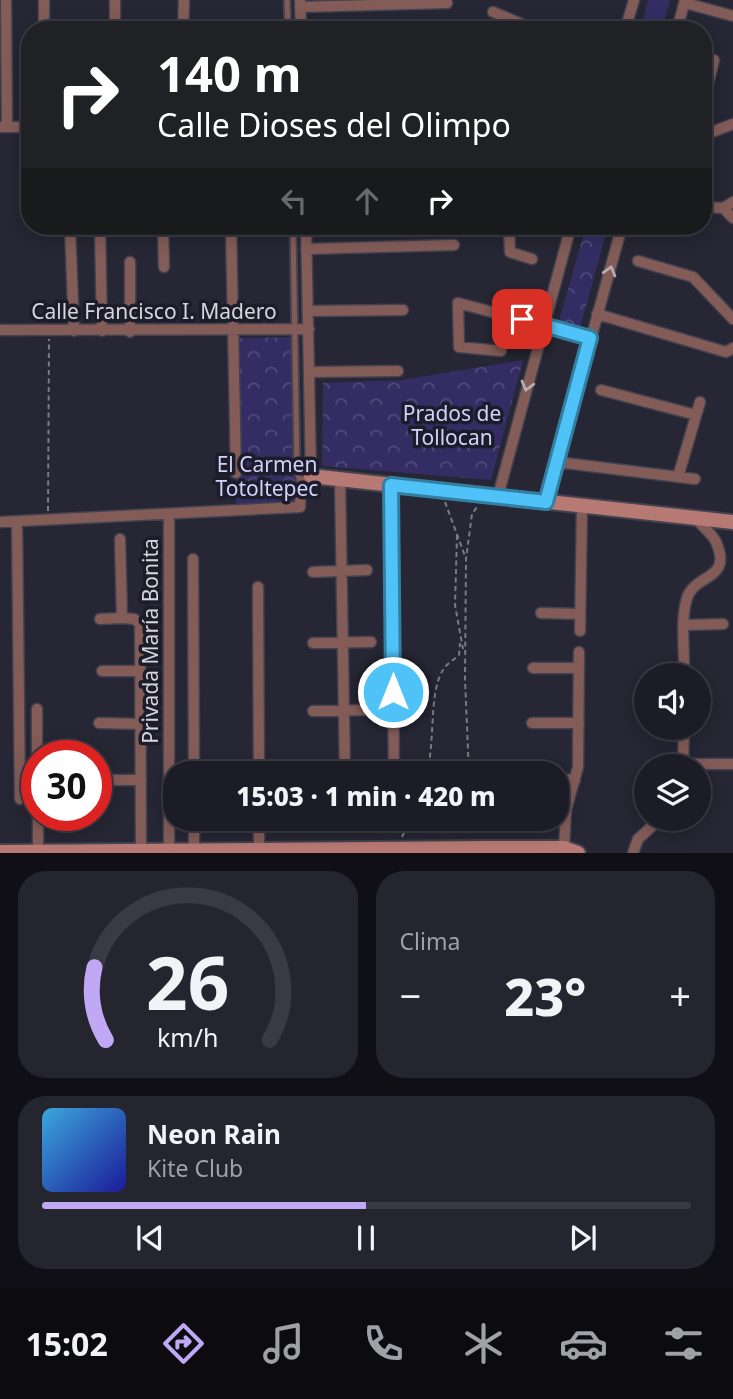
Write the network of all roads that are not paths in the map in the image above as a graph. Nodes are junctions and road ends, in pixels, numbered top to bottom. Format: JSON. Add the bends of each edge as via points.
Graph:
{"nodes":[{"id":1,"x":6,"y":0,"type":"edge"},
{"id":2,"x":44,"y":0,"type":"edge"},
{"id":3,"x":115,"y":0,"type":"edge"},
{"id":4,"x":184,"y":0,"type":"edge"},
{"id":5,"x":287,"y":0,"type":"edge"},
{"id":6,"x":630,"y":1,"type":"edge"},
{"id":7,"x":685,"y":1,"type":"edge"},
{"id":8,"x":300,"y":3,"type":"edge"},
{"id":9,"x":447,"y":3,"type":"dead end"},
{"id":10,"x":493,"y":12,"type":"dead end"},
{"id":11,"x":733,"y":16,"type":"edge"},
{"id":12,"x":44,"y":21,"type":"edge"},
{"id":13,"x":115,"y":21,"type":"edge"},
{"id":14,"x":183,"y":21,"type":"edge"},
{"id":15,"x":288,"y":21,"type":"edge"},
{"id":16,"x":301,"y":21,"type":"edge"},
{"id":17,"x":514,"y":21,"type":"edge"},
{"id":18,"x":627,"y":21,"type":"edge"},
{"id":19,"x":679,"y":21,"type":"edge"},
{"id":20,"x":714,"y":60,"type":"dead end"},
{"id":21,"x":712,"y":68,"type":"edge"},
{"id":22,"x":733,"y":124,"type":"edge"},
{"id":23,"x":4,"y":127,"type":"edge"},
{"id":24,"x":712,"y":132,"type":"edge"},
{"id":25,"x":733,"y":202,"type":"edge"},
{"id":26,"x":712,"y":207,"type":"edge"},
{"id":27,"x":723,"y":208,"type":"junction"},
{"id":28,"x":733,"y":218,"type":"edge"},
{"id":29,"x":70,"y":235,"type":"edge"},
{"id":30,"x":100,"y":235,"type":"edge"},
{"id":31,"x":163,"y":235,"type":"edge"},
{"id":32,"x":231,"y":235,"type":"edge"},
{"id":33,"x":293,"y":235,"type":"edge"},
{"id":34,"x":306,"y":235,"type":"edge"},
{"id":35,"x":509,"y":235,"type":"edge"},
{"id":36,"x":569,"y":235,"type":"edge"},
{"id":37,"x":619,"y":235,"type":"edge"},
{"id":38,"x":454,"y":245,"type":"dead end"},
{"id":39,"x":306,"y":249,"type":"junction"},
{"id":40,"x":532,"y":259,"type":"dead end"},
{"id":41,"x":638,"y":261,"type":"dead end"},
{"id":42,"x":130,"y":262,"type":"dead end"},
{"id":43,"x":164,"y":267,"type":"dead end"},
{"id":44,"x":403,"y":310,"type":"dead end"},
{"id":45,"x":309,"y":311,"type":"junction"},
{"id":46,"x":597,"y":314,"type":"junction"},
{"id":47,"x":733,"y":319,"type":"edge"},
{"id":48,"x":544,"y":325,"type":"junction"},
{"id":49,"x":296,"y":329,"type":"junction"},
{"id":50,"x":309,"y":329,"type":"junction"},
{"id":51,"x":0,"y":330,"type":"edge"},
{"id":52,"x":74,"y":331,"type":"junction"},
{"id":53,"x":102,"y":331,"type":"junction"},
{"id":54,"x":130,"y":331,"type":"junction"},
{"id":55,"x":233,"y":331,"type":"junction"},
{"id":56,"x":590,"y":338,"type":"junction"},
{"id":57,"x":733,"y":348,"type":"edge"},
{"id":58,"x":501,"y":351,"type":"dead end"},
{"id":59,"x":398,"y":370,"type":"dead end"},
{"id":60,"x":310,"y":372,"type":"junction"},
{"id":61,"x":601,"y":390,"type":"dead end"},
{"id":62,"x":700,"y":402,"type":"dead end"},
{"id":63,"x":696,"y":415,"type":"junction"},
{"id":64,"x":557,"y":462,"type":"junction"},
{"id":65,"x":236,"y":473,"type":"dead end"},
{"id":66,"x":678,"y":477,"type":"junction"},
{"id":67,"x":695,"y":479,"type":"dead end"},
{"id":68,"x":306,"y":480,"type":"junction"},
{"id":69,"x":340,"y":480,"type":"junction"},
{"id":70,"x":391,"y":485,"type":"junction"},
{"id":71,"x":492,"y":495,"type":"junction"},
{"id":72,"x":546,"y":502,"type":"junction"},
{"id":73,"x":582,"y":505,"type":"junction"},
{"id":74,"x":169,"y":515,"type":"junction"},
{"id":75,"x":695,"y":517,"type":"junction"},
{"id":76,"x":0,"y":522,"type":"edge"},
{"id":77,"x":17,"y":522,"type":"junction"},
{"id":78,"x":733,"y":522,"type":"edge"},
{"id":79,"x":120,"y":539,"type":"dead end"},
{"id":80,"x":192,"y":559,"type":"dead end"},
{"id":81,"x":367,"y":570,"type":"dead end"},
{"id":82,"x":342,"y":571,"type":"junction"},
{"id":83,"x":313,"y":572,"type":"dead end"},
{"id":84,"x":258,"y":587,"type":"dead end"},
{"id":85,"x":541,"y":613,"type":"dead end"},
{"id":86,"x":580,"y":614,"type":"junction"},
{"id":87,"x":100,"y":618,"type":"dead end"},
{"id":88,"x":122,"y":618,"type":"junction"},
{"id":89,"x":723,"y":624,"type":"dead end"},
{"id":90,"x":685,"y":625,"type":"junction"},
{"id":91,"x":580,"y":631,"type":"dead end"},
{"id":92,"x":343,"y":642,"type":"junction"},
{"id":93,"x":371,"y":642,"type":"dead end"},
{"id":94,"x":313,"y":643,"type":"dead end"},
{"id":95,"x":579,"y":652,"type":"dead end"},
{"id":96,"x":684,"y":663,"type":"edge"},
{"id":97,"x":533,"y":668,"type":"dead end"},
{"id":98,"x":579,"y":668,"type":"junction"},
{"id":99,"x":102,"y":671,"type":"dead end"},
{"id":100,"x":140,"y":671,"type":"junction"},
{"id":101,"x":37,"y":709,"type":"dead end"},
{"id":102,"x":370,"y":710,"type":"dead end"},
{"id":103,"x":313,"y":711,"type":"dead end"},
{"id":104,"x":344,"y":711,"type":"junction"},
{"id":105,"x":99,"y":723,"type":"dead end"},
{"id":106,"x":531,"y":723,"type":"dead end"},
{"id":107,"x":579,"y":723,"type":"junction"},
{"id":108,"x":140,"y":724,"type":"junction"},
{"id":109,"x":37,"y":740,"type":"edge"},
{"id":110,"x":194,"y":761,"type":"edge"},
{"id":111,"x":259,"y":761,"type":"edge"},
{"id":112,"x":345,"y":761,"type":"edge"},
{"id":113,"x":394,"y":761,"type":"edge"},
{"id":114,"x":711,"y":764,"type":"edge"},
{"id":115,"x":733,"y":764,"type":"edge"},
{"id":116,"x":112,"y":779,"type":"edge"},
{"id":117,"x":569,"y":779,"type":"edge"},
{"id":118,"x":575,"y":779,"type":"junction"},
{"id":119,"x":141,"y":780,"type":"junction"},
{"id":120,"x":20,"y":799,"type":"dead end"},
{"id":121,"x":37,"y":831,"type":"edge"},
{"id":122,"x":194,"y":831,"type":"edge"},
{"id":123,"x":259,"y":831,"type":"edge"},
{"id":124,"x":647,"y":831,"type":"edge"},
{"id":125,"x":488,"y":850,"type":"edge"},
{"id":126,"x":259,"y":851,"type":"junction"},
{"id":127,"x":571,"y":851,"type":"edge"},
{"id":128,"x":0,"y":852,"type":"edge"},
{"id":129,"x":38,"y":852,"type":"edge"},
{"id":130,"x":141,"y":852,"type":"edge"},
{"id":131,"x":169,"y":852,"type":"edge"},
{"id":132,"x":194,"y":852,"type":"edge"},
{"id":133,"x":279,"y":852,"type":"edge"},
{"id":134,"x":53,"y":853,"type":"edge"},
{"id":135,"x":147,"y":853,"type":"edge"},
{"id":136,"x":633,"y":853,"type":"edge"}],
"edges":[{"from":1,"to":23,"type":"street"},
{"from":2,"to":12,"type":"street"},
{"from":3,"to":13,"type":"street"},
{"from":4,"to":14,"type":"street"},
{"from":5,"to":15,"type":"lane"},
{"from":6,"to":18,"type":"street"},
{"from":7,"to":11,"type":"street"},
{"from":7,"to":19,"type":"street"},
{"from":8,"to":9,"type":"street"},
{"from":8,"to":16,"type":"street"},
{"from":10,"to":17,"type":"street"},
{"from":20,"to":21,"type":"street"},
{"from":22,"to":24,"type":"street"},
{"from":25,"to":27,"type":"street"},
{"from":26,"to":27,"type":"street"},
{"from":27,"to":28,"type":"street"},
{"from":29,"to":52,"type":"street"},
{"from":30,"to":53,"type":"street"},
{"from":31,"to":43,"type":"street"},
{"from":32,"to":55,"type":"street"},
{"from":33,"to":49,"type":"lane"},
{"from":34,"to":39,"type":"street"},
{"from":35,"to":40,"type":"street","via":[[510,252]]},
{"from":36,"to":48,"type":"street"},
{"from":46,"to":37,"type":"street","one_way":true},
{"from":38,"to":39,"type":"street"},
{"from":39,"to":45,"type":"street"},
{"from":41,"to":47,"type":"street","via":[[693,277]]},
{"from":42,"to":54,"type":"street"},
{"from":44,"to":45,"type":"street"},
{"from":45,"to":50,"type":"street"},
{"from":46,"to":56,"type":"street"},
{"from":46,"to":57,"type":"street","via":[[726,352]]},
{"from":48,"to":56,"type":"street"},
{"from":48,"to":58,"type":"street","via":[[458,303],[459,347]]},
{"from":48,"to":71,"type":"street","one_way":true},
{"from":49,"to":50,"type":"street","name":"Calle Francisco I. Madero"},
{"from":49,"to":55,"type":"street","name":"Calle Francisco I. Madero"},
{"from":49,"to":68,"type":"lane","via":[[297,470]]},
{"from":50,"to":60,"type":"street"},
{"from":51,"to":52,"type":"street","name":"Calle Francisco I. Madero"},
{"from":52,"to":53,"type":"street","name":"Calle Francisco I. Madero"},
{"from":53,"to":54,"type":"street","name":"Calle Francisco I. Madero"},
{"from":54,"to":55,"type":"street","name":"Calle Francisco I. Madero"},
{"from":55,"to":65,"type":"street"},
{"from":56,"to":64,"type":"street"},
{"from":59,"to":60,"type":"street"},
{"from":60,"to":68,"type":"street"},
{"from":61,"to":63,"type":"street"},
{"from":62,"to":63,"type":"street"},
{"from":63,"to":66,"type":"street"},
{"from":64,"to":66,"type":"street"},
{"from":64,"to":72,"type":"street"},
{"from":66,"to":67,"type":"street"},
{"from":68,"to":69,"type":"main road"},
{"from":68,"to":74,"type":"street","via":[[302,503],[296,509]]},
{"from":69,"to":70,"type":"main road"},
{"from":69,"to":82,"type":"street"},
{"from":70,"to":71,"type":"main road"},
{"from":70,"to":113,"type":"street"},
{"from":71,"to":72,"type":"main road"},
{"from":72,"to":73,"type":"main road"},
{"from":73,"to":75,"type":"main road"},
{"from":73,"to":86,"type":"street"},
{"from":74,"to":77,"type":"street"},
{"from":74,"to":131,"type":"street","name":"Privada María Bonita"},
{"from":75,"to":78,"type":"main road"},
{"from":75,"to":90,"type":"street","via":[[715,539],[721,565],[691,590]]},
{"from":76,"to":77,"type":"street"},
{"from":77,"to":120,"type":"street"},
{"from":79,"to":88,"type":"street"},
{"from":80,"to":110,"type":"street"},
{"from":81,"to":82,"type":"street"},
{"from":82,"to":83,"type":"street"},
{"from":82,"to":92,"type":"street"},
{"from":84,"to":111,"type":"street"},
{"from":85,"to":86,"type":"street"},
{"from":86,"to":91,"type":"street"},
{"from":87,"to":88,"type":"street"},
{"from":88,"to":100,"type":"street","via":[[140,624]]},
{"from":89,"to":90,"type":"street"},
{"from":90,"to":96,"type":"street"},
{"from":92,"to":93,"type":"street"},
{"from":92,"to":94,"type":"street"},
{"from":92,"to":104,"type":"street"},
{"from":95,"to":98,"type":"street"},
{"from":97,"to":98,"type":"street"},
{"from":98,"to":107,"type":"street"},
{"from":99,"to":100,"type":"street"},
{"from":100,"to":108,"type":"street"},
{"from":101,"to":109,"type":"street"},
{"from":102,"to":104,"type":"street"},
{"from":103,"to":104,"type":"street"},
{"from":104,"to":112,"type":"street"},
{"from":105,"to":108,"type":"street"},
{"from":106,"to":107,"type":"street"},
{"from":107,"to":118,"type":"street"},
{"from":108,"to":119,"type":"street"},
{"from":114,"to":115,"type":"street"},
{"from":116,"to":119,"type":"street"},
{"from":117,"to":118,"type":"street"},
{"from":118,"to":127,"type":"street","via":[[566,810]]},
{"from":119,"to":130,"type":"street"},
{"from":121,"to":129,"type":"street"},
{"from":122,"to":132,"type":"street"},
{"from":123,"to":126,"type":"street"},
{"from":124,"to":136,"type":"street"},
{"from":125,"to":127,"type":"main road"},
{"from":125,"to":133,"type":"main road"},
{"from":126,"to":132,"type":"main road"},
{"from":126,"to":133,"type":"main road"},
{"from":128,"to":129,"type":"main road"},
{"from":129,"to":134,"type":"main road"},
{"from":130,"to":134,"type":"main road"},
{"from":130,"to":135,"type":"main road"},
{"from":131,"to":132,"type":"main road"},
{"from":131,"to":135,"type":"main road"}]}
